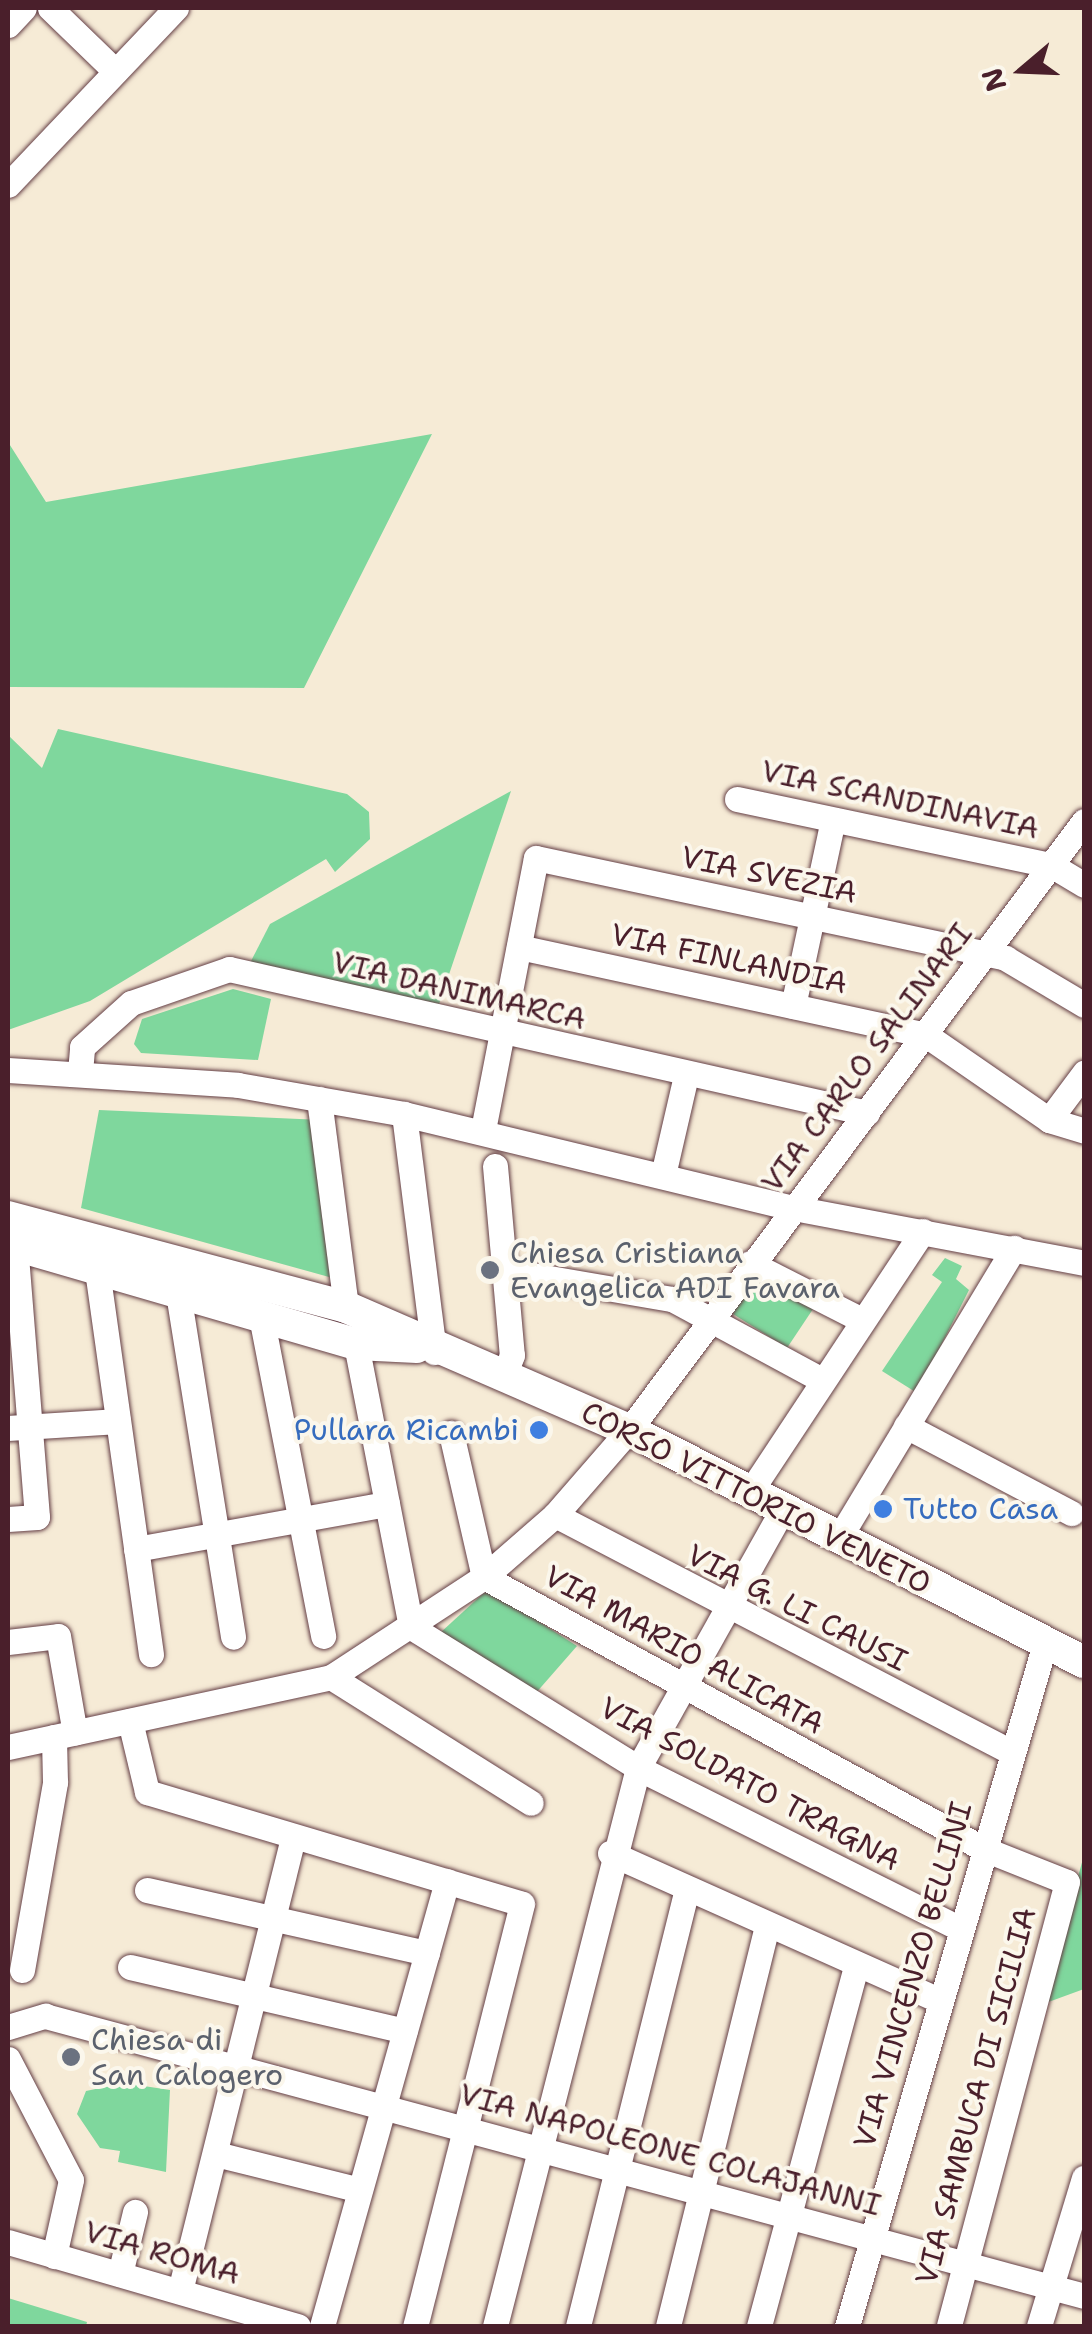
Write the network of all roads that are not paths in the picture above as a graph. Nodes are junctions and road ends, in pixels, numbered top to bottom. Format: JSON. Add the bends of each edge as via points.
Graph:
{"nodes":[{"id":1,"x":24,"y":8,"type":"edge"},
{"id":2,"x":50,"y":8,"type":"edge"},
{"id":3,"x":176,"y":8,"type":"edge"},
{"id":4,"x":8,"y":25,"type":"edge"},
{"id":5,"x":115,"y":71,"type":"junction"},
{"id":6,"x":8,"y":185,"type":"edge"},
{"id":7,"x":737,"y":799,"type":"dead end"},
{"id":8,"x":833,"y":820,"type":"junction"},
{"id":9,"x":1084,"y":821,"type":"edge"},
{"id":10,"x":1050,"y":864,"type":"junction"},
{"id":11,"x":1084,"y":885,"type":"edge"},
{"id":12,"x":812,"y":918,"type":"junction"},
{"id":13,"x":519,"y":947,"type":"junction"},
{"id":14,"x":988,"y":956,"type":"junction"},
{"id":15,"x":1084,"y":1005,"type":"edge"},
{"id":16,"x":793,"y":1006,"type":"junction"},
{"id":17,"x":926,"y":1036,"type":"junction"},
{"id":18,"x":501,"y":1037,"type":"junction"},
{"id":19,"x":8,"y":1070,"type":"edge"},
{"id":20,"x":80,"y":1072,"type":"junction"},
{"id":21,"x":1084,"y":1074,"type":"edge"},
{"id":22,"x":686,"y":1075,"type":"junction"},
{"id":23,"x":319,"y":1099,"type":"junction"},
{"id":24,"x":867,"y":1113,"type":"junction"},
{"id":25,"x":404,"y":1114,"type":"junction"},
{"id":26,"x":1048,"y":1120,"type":"junction"},
{"id":27,"x":483,"y":1130,"type":"junction"},
{"id":28,"x":1084,"y":1132,"type":"edge"},
{"id":29,"x":496,"y":1166,"type":"dead end"},
{"id":30,"x":662,"y":1175,"type":"junction"},
{"id":31,"x":794,"y":1208,"type":"junction"},
{"id":32,"x":923,"y":1232,"type":"junction"},
{"id":33,"x":10,"y":1235,"type":"edge"},
{"id":34,"x":1014,"y":1248,"type":"junction"},
{"id":35,"x":750,"y":1263,"type":"junction"},
{"id":36,"x":1084,"y":1263,"type":"edge"},
{"id":37,"x":97,"y":1270,"type":"junction"},
{"id":38,"x":502,"y":1270,"type":"junction"},
{"id":39,"x":178,"y":1293,"type":"junction"},
{"id":40,"x":346,"y":1306,"type":"junction"},
{"id":41,"x":713,"y":1314,"type":"junction"},
{"id":42,"x":261,"y":1316,"type":"junction"},
{"id":43,"x":862,"y":1320,"type":"junction"},
{"id":44,"x":356,"y":1344,"type":"junction"},
{"id":45,"x":428,"y":1350,"type":"junction"},
{"id":46,"x":504,"y":1376,"type":"junction"},
{"id":47,"x":822,"y":1380,"type":"junction"},
{"id":48,"x":118,"y":1421,"type":"junction"},
{"id":49,"x":906,"y":1426,"type":"junction"},
{"id":50,"x":16,"y":1428,"type":"edge"},
{"id":51,"x":629,"y":1430,"type":"junction"},
{"id":52,"x":451,"y":1433,"type":"dead end"},
{"id":53,"x":750,"y":1492,"type":"junction"},
{"id":54,"x":387,"y":1504,"type":"junction"},
{"id":55,"x":783,"y":1509,"type":"junction"},
{"id":56,"x":1071,"y":1513,"type":"dead end"},
{"id":57,"x":555,"y":1515,"type":"junction"},
{"id":58,"x":8,"y":1520,"type":"edge"},
{"id":59,"x":300,"y":1520,"type":"junction"},
{"id":60,"x":217,"y":1535,"type":"junction"},
{"id":61,"x":839,"y":1538,"type":"junction"},
{"id":62,"x":136,"y":1550,"type":"junction"},
{"id":63,"x":484,"y":1577,"type":"junction"},
{"id":64,"x":725,"y":1611,"type":"junction"},
{"id":65,"x":411,"y":1627,"type":"junction"},
{"id":66,"x":323,"y":1636,"type":"dead end"},
{"id":67,"x":233,"y":1637,"type":"dead end"},
{"id":68,"x":8,"y":1642,"type":"edge"},
{"id":69,"x":1045,"y":1644,"type":"junction"},
{"id":70,"x":151,"y":1654,"type":"dead end"},
{"id":71,"x":1084,"y":1662,"type":"edge"},
{"id":72,"x":331,"y":1676,"type":"junction"},
{"id":73,"x":682,"y":1688,"type":"junction"},
{"id":74,"x":130,"y":1722,"type":"junction"},
{"id":75,"x":65,"y":1735,"type":"junction"},
{"id":76,"x":8,"y":1747,"type":"edge"},
{"id":77,"x":1012,"y":1753,"type":"junction"},
{"id":78,"x":638,"y":1768,"type":"junction"},
{"id":79,"x":531,"y":1803,"type":"dead end"},
{"id":80,"x":293,"y":1837,"type":"junction"},
{"id":81,"x":984,"y":1849,"type":"junction"},
{"id":82,"x":610,"y":1854,"type":"junction"},
{"id":83,"x":447,"y":1881,"type":"junction"},
{"id":84,"x":1066,"y":1882,"type":"joint"},
{"id":85,"x":687,"y":1888,"type":"junction"},
{"id":86,"x":147,"y":1890,"type":"dead end"},
{"id":87,"x":275,"y":1915,"type":"junction"},
{"id":88,"x":19,"y":1920,"type":"edge"},
{"id":89,"x":768,"y":1924,"type":"junction"},
{"id":90,"x":961,"y":1929,"type":"junction"},
{"id":91,"x":427,"y":1952,"type":"junction"},
{"id":92,"x":857,"y":1964,"type":"junction"},
{"id":93,"x":130,"y":1967,"type":"dead end"},
{"id":94,"x":22,"y":1970,"type":"dead end"},
{"id":95,"x":256,"y":1994,"type":"junction"},
{"id":96,"x":939,"y":2000,"type":"junction"},
{"id":97,"x":8,"y":2027,"type":"edge"},
{"id":98,"x":405,"y":2031,"type":"junction"},
{"id":99,"x":9,"y":2066,"type":"edge"},
{"id":100,"x":238,"y":2070,"type":"junction"},
{"id":101,"x":383,"y":2108,"type":"junction"},
{"id":102,"x":464,"y":2129,"type":"junction"},
{"id":103,"x":540,"y":2149,"type":"junction"},
{"id":104,"x":216,"y":2154,"type":"junction"},
{"id":105,"x":620,"y":2170,"type":"junction"},
{"id":106,"x":1084,"y":2178,"type":"edge"},
{"id":107,"x":360,"y":2190,"type":"junction"},
{"id":108,"x":702,"y":2190,"type":"junction"},
{"id":109,"x":135,"y":2212,"type":"dead end"},
{"id":110,"x":791,"y":2215,"type":"junction"},
{"id":111,"x":870,"y":2236,"type":"junction"},
{"id":112,"x":8,"y":2242,"type":"edge"},
{"id":113,"x":54,"y":2256,"type":"junction"},
{"id":114,"x":966,"y":2262,"type":"junction"},
{"id":115,"x":120,"y":2274,"type":"junction"},
{"id":116,"x":1051,"y":2286,"type":"junction"},
{"id":117,"x":180,"y":2291,"type":"junction"},
{"id":118,"x":1084,"y":2296,"type":"edge"},
{"id":119,"x":298,"y":2326,"type":"edge"},
{"id":120,"x":322,"y":2326,"type":"edge"},
{"id":121,"x":414,"y":2326,"type":"edge"},
{"id":122,"x":494,"y":2326,"type":"edge"},
{"id":123,"x":578,"y":2326,"type":"edge"},
{"id":124,"x":668,"y":2326,"type":"edge"},
{"id":125,"x":760,"y":2326,"type":"edge"},
{"id":126,"x":848,"y":2326,"type":"edge"},
{"id":127,"x":948,"y":2326,"type":"edge"},
{"id":128,"x":1039,"y":2326,"type":"edge"}],
"edges":[{"from":1,"to":4,"type":"street"},
{"from":2,"to":5,"type":"street"},
{"from":3,"to":5,"type":"street"},
{"from":5,"to":6,"type":"street"},
{"from":7,"to":8,"type":"street","name":"VIA SCANDINAVIA"},
{"from":8,"to":10,"type":"street","name":"VIA SCANDINAVIA"},
{"from":8,"to":12,"type":"street"},
{"from":9,"to":10,"type":"street","name":"VIA CARLO SALINARI"},
{"from":10,"to":11,"type":"street"},
{"from":10,"to":14,"type":"street","name":"VIA CARLO SALINARI"},
{"from":12,"to":13,"type":"street","name":"VIA SVEZIA","via":[[536,858]]},
{"from":12,"to":14,"type":"street","name":"VIA SVEZIA"},
{"from":12,"to":16,"type":"street"},
{"from":13,"to":16,"type":"street","name":"VIA FINLANDIA"},
{"from":13,"to":18,"type":"street"},
{"from":14,"to":15,"type":"street","name":"VIA SVEZIA"},
{"from":14,"to":17,"type":"street","name":"VIA CARLO SALINARI"},
{"from":16,"to":17,"type":"street","name":"VIA FINLANDIA"},
{"from":17,"to":24,"type":"street","name":"VIA CARLO SALINARI"},
{"from":17,"to":26,"type":"street"},
{"from":18,"to":20,"type":"street","name":"VIA DANIMARCA","via":[[229,969],[131,1003],[82,1047]]},
{"from":18,"to":22,"type":"street","name":"VIA DANIMARCA"},
{"from":18,"to":27,"type":"street"},
{"from":19,"to":20,"type":"street"},
{"from":20,"to":23,"type":"street"},
{"from":21,"to":26,"type":"street"},
{"from":22,"to":24,"type":"street","name":"VIA DANIMARCA"},
{"from":22,"to":30,"type":"street"},
{"from":23,"to":25,"type":"street"},
{"from":23,"to":40,"type":"street"},
{"from":24,"to":31,"type":"street","name":"VIA CARLO SALINARI"},
{"from":25,"to":27,"type":"street"},
{"from":25,"to":45,"type":"street"},
{"from":26,"to":28,"type":"street"},
{"from":27,"to":30,"type":"street"},
{"from":29,"to":38,"type":"street"},
{"from":30,"to":31,"type":"street"},
{"from":31,"to":32,"type":"street"},
{"from":31,"to":35,"type":"street","name":"VIA CARLO SALINARI"},
{"from":32,"to":34,"type":"street"},
{"from":32,"to":43,"type":"street"},
{"from":33,"to":37,"type":"main road","name":"CORSO VITTORIO VENETO"},
{"from":33,"to":40,"type":"main road","name":"CORSO VITTORIO VENETO"},
{"from":33,"to":50,"type":"street"},
{"from":34,"to":36,"type":"street"},
{"from":34,"to":49,"type":"street"},
{"from":35,"to":41,"type":"street","name":"VIA CARLO SALINARI"},
{"from":35,"to":43,"type":"street"},
{"from":37,"to":39,"type":"main road","name":"CORSO VITTORIO VENETO"},
{"from":37,"to":48,"type":"street"},
{"from":38,"to":41,"type":"street"},
{"from":38,"to":46,"type":"street","via":[[512,1355]]},
{"from":39,"to":42,"type":"main road","name":"CORSO VITTORIO VENETO"},
{"from":39,"to":60,"type":"street"},
{"from":40,"to":45,"type":"main road","name":"CORSO VITTORIO VENETO"},
{"from":41,"to":47,"type":"street"},
{"from":41,"to":51,"type":"street","name":"VIA CARLO SALINARI"},
{"from":42,"to":44,"type":"main road","name":"CORSO VITTORIO VENETO"},
{"from":42,"to":59,"type":"street"},
{"from":43,"to":47,"type":"street"},
{"from":44,"to":45,"type":"main road","name":"CORSO VITTORIO VENETO"},
{"from":44,"to":54,"type":"street"},
{"from":45,"to":46,"type":"main road","name":"CORSO VITTORIO VENETO"},
{"from":46,"to":51,"type":"main road","name":"CORSO VITTORIO VENETO"},
{"from":47,"to":53,"type":"street"},
{"from":48,"to":50,"type":"street"},
{"from":48,"to":62,"type":"street"},
{"from":49,"to":56,"type":"street"},
{"from":49,"to":61,"type":"street"},
{"from":50,"to":58,"type":"street","via":[[37,1517]]},
{"from":51,"to":53,"type":"main road","name":"CORSO VITTORIO VENETO"},
{"from":51,"to":57,"type":"street","name":"VIA CARLO SALINARI"},
{"from":52,"to":63,"type":"street"},
{"from":53,"to":55,"type":"main road","name":"CORSO VITTORIO VENETO"},
{"from":54,"to":59,"type":"street"},
{"from":54,"to":65,"type":"street"},
{"from":55,"to":61,"type":"main road","name":"CORSO VITTORIO VENETO"},
{"from":55,"to":64,"type":"street"},
{"from":57,"to":63,"type":"street","name":"VIA CARLO SALINARI"},
{"from":57,"to":64,"type":"street","name":"VIA G. LI CAUSI"},
{"from":59,"to":60,"type":"street"},
{"from":59,"to":66,"type":"street"},
{"from":60,"to":62,"type":"street"},
{"from":60,"to":67,"type":"street"},
{"from":61,"to":69,"type":"main road","name":"CORSO VITTORIO VENETO"},
{"from":62,"to":70,"type":"street"},
{"from":63,"to":65,"type":"street","name":"VIA CARLO SALINARI"},
{"from":63,"to":73,"type":"street","name":"VIA MARIO ALICATA"},
{"from":64,"to":73,"type":"street"},
{"from":64,"to":77,"type":"street","name":"VIA G. LI CAUSI"},
{"from":65,"to":72,"type":"street","name":"VIA CARLO SALINARI"},
{"from":65,"to":78,"type":"street","name":"VIA SOLDATO TRAGNA"},
{"from":68,"to":75,"type":"street","via":[[58,1636]]},
{"from":69,"to":71,"type":"main road","name":"CORSO VITTORIO VENETO"},
{"from":69,"to":77,"type":"street","name":"VIA VINCENZO BELLINI"},
{"from":72,"to":74,"type":"street","name":"VIA CARLO SALINARI"},
{"from":72,"to":79,"type":"street"},
{"from":73,"to":78,"type":"street"},
{"from":73,"to":81,"type":"street","name":"VIA MARIO ALICATA"},
{"from":74,"to":75,"type":"street","name":"VIA CARLO SALINARI"},
{"from":74,"to":80,"type":"street","via":[[147,1792]]},
{"from":75,"to":76,"type":"street","name":"VIA CARLO SALINARI"},
{"from":75,"to":88,"type":"street"},
{"from":77,"to":81,"type":"street","name":"VIA VINCENZO BELLINI"},
{"from":78,"to":82,"type":"street"},
{"from":78,"to":90,"type":"street","name":"VIA SOLDATO TRAGNA"},
{"from":80,"to":83,"type":"street"},
{"from":80,"to":87,"type":"street"},
{"from":81,"to":84,"type":"street","name":"VIA MARIO ALICATA"},
{"from":81,"to":90,"type":"street","name":"VIA VINCENZO BELLINI"},
{"from":82,"to":85,"type":"street"},
{"from":82,"to":103,"type":"street"},
{"from":83,"to":91,"type":"street"},
{"from":83,"to":102,"type":"street","via":[[522,1904]]},
{"from":84,"to":114,"type":"street","name":"VIA SAMBUCA DI SICILIA"},
{"from":85,"to":89,"type":"street"},
{"from":85,"to":105,"type":"street"},
{"from":86,"to":87,"type":"street"},
{"from":87,"to":91,"type":"street"},
{"from":87,"to":95,"type":"street"},
{"from":88,"to":94,"type":"street"},
{"from":89,"to":92,"type":"street"},
{"from":89,"to":108,"type":"street"},
{"from":90,"to":96,"type":"street","name":"VIA VINCENZO BELLINI"},
{"from":91,"to":98,"type":"street"},
{"from":92,"to":96,"type":"street"},
{"from":92,"to":110,"type":"street"},
{"from":93,"to":95,"type":"street"},
{"from":95,"to":98,"type":"street"},
{"from":95,"to":100,"type":"street"},
{"from":96,"to":111,"type":"street","name":"VIA VINCENZO BELLINI"},
{"from":97,"to":100,"type":"street","name":"VIA NAPOLEONE COLAJANNI","via":[[44,2016]]},
{"from":98,"to":101,"type":"street"},
{"from":99,"to":113,"type":"street","via":[[71,2180]]},
{"from":100,"to":101,"type":"street","name":"VIA NAPOLEONE COLAJANNI"},
{"from":100,"to":104,"type":"street"},
{"from":101,"to":102,"type":"street","name":"VIA NAPOLEONE COLAJANNI"},
{"from":101,"to":107,"type":"street"},
{"from":102,"to":103,"type":"street","name":"VIA NAPOLEONE COLAJANNI"},
{"from":102,"to":121,"type":"street"},
{"from":103,"to":105,"type":"street","name":"VIA NAPOLEONE COLAJANNI"},
{"from":103,"to":122,"type":"street"},
{"from":104,"to":107,"type":"street"},
{"from":104,"to":117,"type":"street"},
{"from":105,"to":108,"type":"street","name":"VIA NAPOLEONE COLAJANNI"},
{"from":105,"to":123,"type":"street"},
{"from":106,"to":116,"type":"street"},
{"from":107,"to":120,"type":"street"},
{"from":108,"to":110,"type":"street","name":"VIA NAPOLEONE COLAJANNI"},
{"from":108,"to":124,"type":"street"},
{"from":109,"to":115,"type":"street"},
{"from":110,"to":111,"type":"street","name":"VIA NAPOLEONE COLAJANNI"},
{"from":110,"to":125,"type":"street"},
{"from":111,"to":114,"type":"street","name":"VIA NAPOLEONE COLAJANNI"},
{"from":111,"to":126,"type":"street","name":"VIA VINCENZO BELLINI"},
{"from":112,"to":113,"type":"street","name":"VIA ROMA"},
{"from":113,"to":115,"type":"street","name":"VIA ROMA"},
{"from":114,"to":116,"type":"street","name":"VIA NAPOLEONE COLAJANNI"},
{"from":114,"to":127,"type":"street","name":"VIA SAMBUCA DI SICILIA"},
{"from":115,"to":117,"type":"street","name":"VIA ROMA"},
{"from":116,"to":118,"type":"street","name":"VIA NAPOLEONE COLAJANNI"},
{"from":116,"to":128,"type":"street"},
{"from":117,"to":119,"type":"street","name":"VIA ROMA"}]}
